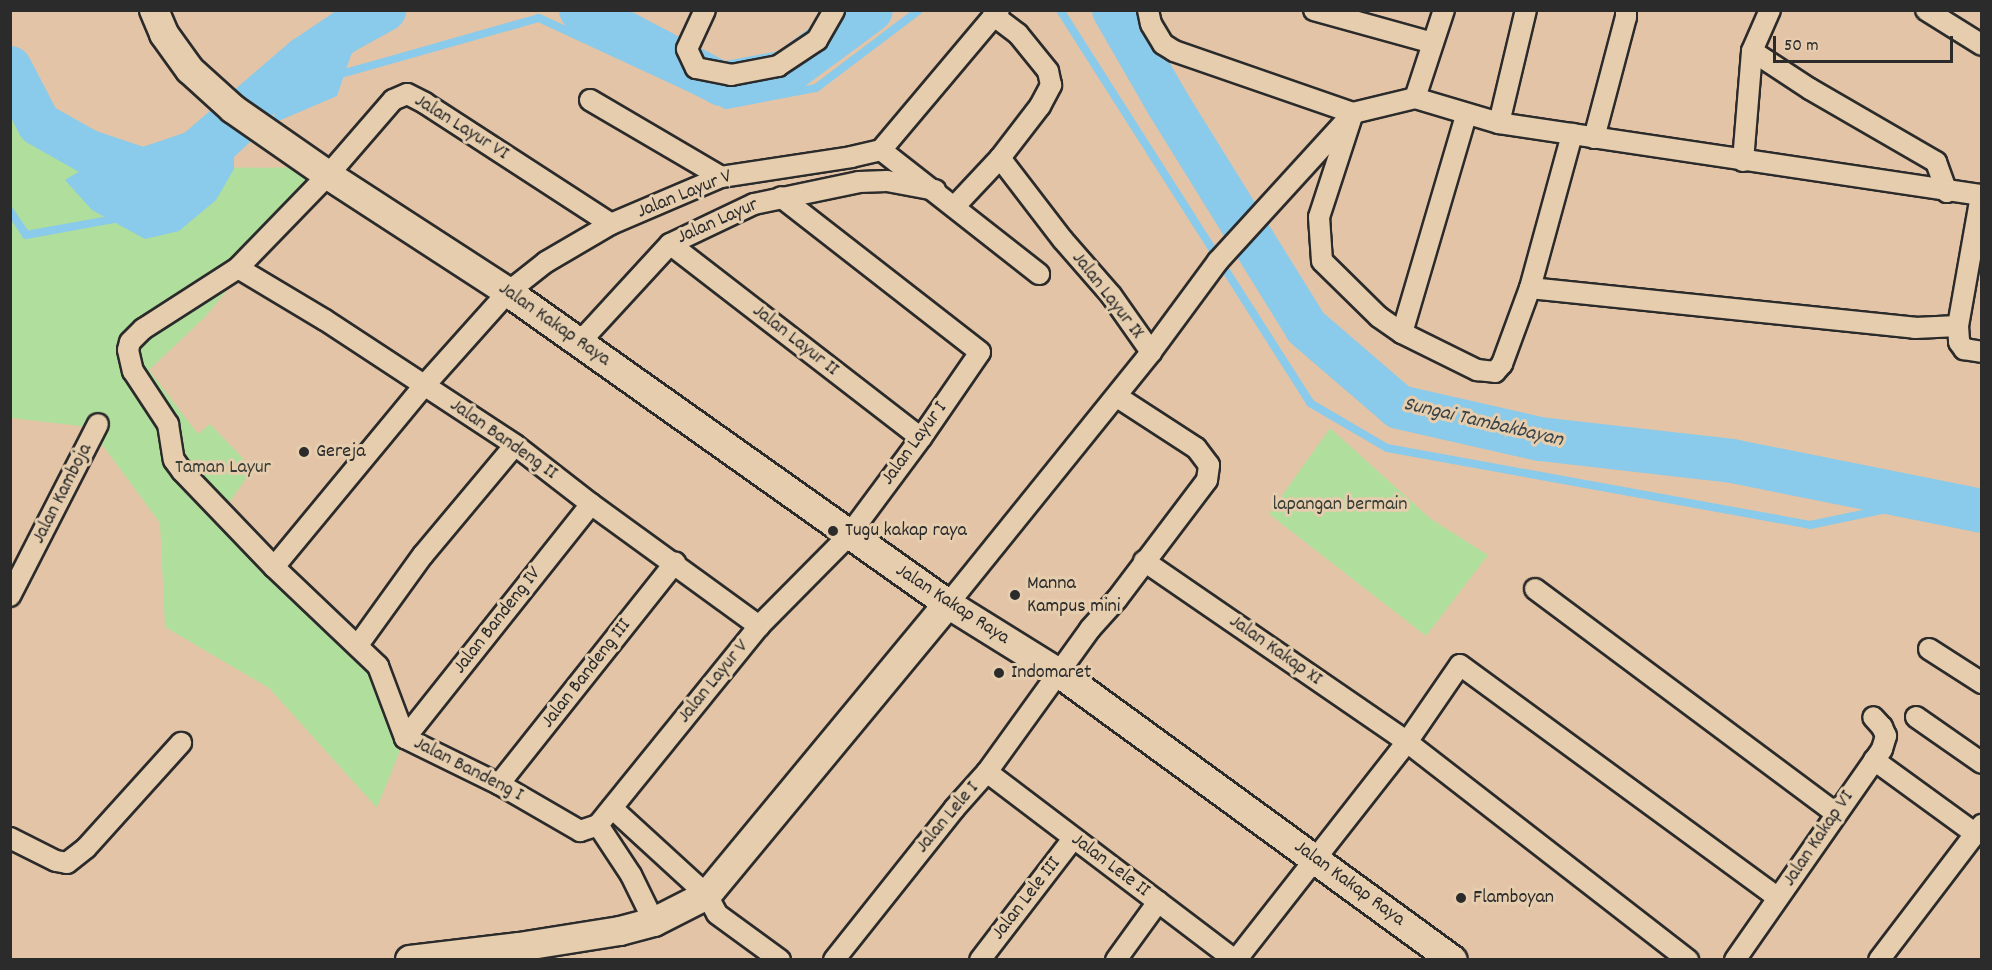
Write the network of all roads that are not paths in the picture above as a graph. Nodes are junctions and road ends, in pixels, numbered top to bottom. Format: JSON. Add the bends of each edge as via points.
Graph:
{"nodes":[{"id":1,"x":154,"y":10,"type":"edge"},
{"id":2,"x":705,"y":10,"type":"edge"},
{"id":3,"x":834,"y":10,"type":"edge"},
{"id":4,"x":1148,"y":10,"type":"edge"},
{"id":5,"x":1314,"y":10,"type":"edge"},
{"id":6,"x":1444,"y":10,"type":"edge"},
{"id":7,"x":1526,"y":10,"type":"edge"},
{"id":8,"x":1626,"y":10,"type":"edge"},
{"id":9,"x":1770,"y":10,"type":"edge"},
{"id":10,"x":1926,"y":10,"type":"edge"},
{"id":11,"x":996,"y":13,"type":"edge"},
{"id":12,"x":1433,"y":43,"type":"junction"},
{"id":13,"x":1982,"y":45,"type":"edge"},
{"id":14,"x":1752,"y":51,"type":"junction"},
{"id":15,"x":1415,"y":98,"type":"junction"},
{"id":16,"x":590,"y":100,"type":"dead end"},
{"id":17,"x":1353,"y":113,"type":"junction"},
{"id":18,"x":1466,"y":115,"type":"junction"},
{"id":19,"x":1499,"y":123,"type":"junction"},
{"id":20,"x":1572,"y":134,"type":"junction"},
{"id":21,"x":1594,"y":138,"type":"junction"},
{"id":22,"x":881,"y":150,"type":"junction"},
{"id":23,"x":1000,"y":158,"type":"junction"},
{"id":24,"x":1743,"y":161,"type":"junction"},
{"id":25,"x":328,"y":175,"type":"junction"},
{"id":26,"x":721,"y":177,"type":"junction"},
{"id":27,"x":935,"y":190,"type":"junction"},
{"id":28,"x":1947,"y":192,"type":"junction"},
{"id":29,"x":1981,"y":195,"type":"edge"},
{"id":30,"x":781,"y":197,"type":"junction"},
{"id":31,"x":955,"y":206,"type":"junction"},
{"id":32,"x":611,"y":224,"type":"junction"},
{"id":33,"x":670,"y":244,"type":"junction"},
{"id":34,"x":238,"y":268,"type":"junction"},
{"id":35,"x":1039,"y":274,"type":"dead end"},
{"id":36,"x":1530,"y":288,"type":"junction"},
{"id":37,"x":508,"y":292,"type":"junction"},
{"id":38,"x":1958,"y":326,"type":"junction"},
{"id":39,"x":1402,"y":333,"type":"junction"},
{"id":40,"x":579,"y":343,"type":"junction"},
{"id":41,"x":1151,"y":352,"type":"junction"},
{"id":42,"x":1982,"y":352,"type":"edge"},
{"id":43,"x":423,"y":387,"type":"junction"},
{"id":44,"x":1116,"y":396,"type":"junction"},
{"id":45,"x":98,"y":424,"type":"dead end"},
{"id":46,"x":921,"y":438,"type":"junction"},
{"id":47,"x":515,"y":445,"type":"junction"},
{"id":48,"x":591,"y":504,"type":"junction"},
{"id":49,"x":849,"y":536,"type":"junction"},
{"id":50,"x":1144,"y":561,"type":"junction"},
{"id":51,"x":675,"y":563,"type":"junction"},
{"id":52,"x":274,"y":567,"type":"junction"},
{"id":53,"x":1535,"y":589,"type":"dead end"},
{"id":54,"x":10,"y":596,"type":"edge"},
{"id":55,"x":948,"y":604,"type":"junction"},
{"id":56,"x":759,"y":626,"type":"junction"},
{"id":57,"x":358,"y":645,"type":"junction"},
{"id":58,"x":1929,"y":649,"type":"dead end"},
{"id":59,"x":1059,"y":673,"type":"junction"},
{"id":60,"x":1982,"y":683,"type":"edge"},
{"id":61,"x":1873,"y":717,"type":"dead end"},
{"id":62,"x":1916,"y":717,"type":"dead end"},
{"id":63,"x":405,"y":738,"type":"junction"},
{"id":64,"x":1407,"y":742,"type":"junction"},
{"id":65,"x":181,"y":743,"type":"dead end"},
{"id":66,"x":1874,"y":760,"type":"junction"},
{"id":67,"x":1982,"y":763,"type":"edge"},
{"id":68,"x":987,"y":772,"type":"junction"},
{"id":69,"x":499,"y":784,"type":"junction"},
{"id":70,"x":612,"y":808,"type":"junction"},
{"id":71,"x":1835,"y":813,"type":"junction"},
{"id":72,"x":598,"y":825,"type":"junction"},
{"id":73,"x":1979,"y":830,"type":"edge"},
{"id":74,"x":10,"y":838,"type":"edge"},
{"id":75,"x":1073,"y":839,"type":"junction"},
{"id":76,"x":1313,"y":858,"type":"junction"},
{"id":77,"x":707,"y":895,"type":"junction"},
{"id":78,"x":1778,"y":898,"type":"junction"},
{"id":79,"x":1158,"y":902,"type":"junction"},
{"id":80,"x":654,"y":922,"type":"junction"},
{"id":81,"x":410,"y":960,"type":"edge"},
{"id":82,"x":780,"y":960,"type":"edge"},
{"id":83,"x":834,"y":960,"type":"edge"},
{"id":84,"x":980,"y":960,"type":"edge"},
{"id":85,"x":1116,"y":960,"type":"edge"},
{"id":86,"x":1235,"y":960,"type":"edge"},
{"id":87,"x":1453,"y":960,"type":"edge"},
{"id":88,"x":1688,"y":960,"type":"edge"},
{"id":89,"x":1735,"y":960,"type":"edge"},
{"id":90,"x":1879,"y":960,"type":"edge"}],
"edges":[{"from":1,"to":25,"type":"street","name":"Jalan Kakap Raya","via":[[164,34],[190,70],[233,109]]},
{"from":2,"to":3,"type":"street","via":[[687,49],[696,68],[731,75],[778,66],[817,40]]},
{"from":4,"to":17,"type":"street","via":[[1159,38],[1174,51]]},
{"from":5,"to":12,"type":"street"},
{"from":6,"to":12,"type":"street"},
{"from":7,"to":19,"type":"street"},
{"from":8,"to":21,"type":"street"},
{"from":9,"to":14,"type":"street"},
{"from":10,"to":13,"type":"street"},
{"from":11,"to":22,"type":"street"},
{"from":11,"to":23,"type":"street","via":[[1018,34],[1051,78],[1049,93]]},
{"from":12,"to":15,"type":"street"},
{"from":14,"to":24,"type":"street"},
{"from":14,"to":28,"type":"street","via":[[1936,162]]},
{"from":15,"to":17,"type":"street"},
{"from":15,"to":18,"type":"street"},
{"from":16,"to":26,"type":"street"},
{"from":17,"to":39,"type":"street","via":[[1319,217],[1322,261],[1379,317]]},
{"from":17,"to":41,"type":"street","via":[[1218,261]]},
{"from":18,"to":19,"type":"street"},
{"from":18,"to":39,"type":"street"},
{"from":19,"to":20,"type":"street"},
{"from":20,"to":21,"type":"street"},
{"from":20,"to":36,"type":"street"},
{"from":21,"to":24,"type":"street"},
{"from":22,"to":26,"type":"street","name":"Jalan Layur V"},
{"from":22,"to":27,"type":"street"},
{"from":23,"to":31,"type":"street"},
{"from":23,"to":41,"type":"street","name":"Jalan Layur IX","via":[[1063,240],[1112,295]]},
{"from":24,"to":28,"type":"street"},
{"from":25,"to":32,"type":"street","name":"Jalan Layur VI","via":[[393,100],[407,94]]},
{"from":25,"to":34,"type":"street","name":"Jalan Bandeng I"},
{"from":25,"to":37,"type":"street","name":"Jalan Kakap Raya"},
{"from":26,"to":32,"type":"street","name":"Jalan Layur V"},
{"from":27,"to":30,"type":"street","name":"Jalan Layur","via":[[887,181],[859,182]]},
{"from":27,"to":31,"type":"street"},
{"from":28,"to":29,"type":"street"},
{"from":29,"to":38,"type":"street"},
{"from":30,"to":33,"type":"street","name":"Jalan Layur","via":[[754,204]]},
{"from":30,"to":46,"type":"street","name":"Jalan Layur I","via":[[980,352]]},
{"from":31,"to":35,"type":"street"},
{"from":32,"to":37,"type":"street","name":"Jalan Layur V","via":[[546,262]]},
{"from":33,"to":40,"type":"street","name":"Jalan Layur"},
{"from":33,"to":46,"type":"street","name":"Jalan Layur II"},
{"from":34,"to":43,"type":"street","name":"Jalan Bandeng II","via":[[325,320]]},
{"from":34,"to":52,"type":"street","name":"Jalan Bandeng I","via":[[143,329],[130,342],[129,359],[168,423],[174,460]]},
{"from":36,"to":38,"type":"street","via":[[1915,328]]},
{"from":36,"to":39,"type":"street","via":[[1502,364],[1495,372],[1477,370]]},
{"from":37,"to":40,"type":"street","name":"Jalan Kakap Raya"},
{"from":37,"to":43,"type":"street","name":"Jalan Layur V"},
{"from":38,"to":42,"type":"street","via":[[1959,342],[1964,349]]},
{"from":40,"to":49,"type":"street","name":"Jalan Kakap Raya"},
{"from":41,"to":44,"type":"street"},
{"from":43,"to":47,"type":"street","name":"Jalan Bandeng II"},
{"from":43,"to":52,"type":"street","name":"Jalan Layur V"},
{"from":44,"to":50,"type":"street","name":"Jalan Lele I","via":[[1196,448],[1209,465],[1207,480]]},
{"from":44,"to":55,"type":"street"},
{"from":45,"to":54,"type":"street","name":"Jalan Kamboja"},
{"from":46,"to":49,"type":"street","name":"Jalan Layur I"},
{"from":47,"to":48,"type":"street","name":"Jalan Bandeng II"},
{"from":47,"to":57,"type":"street","via":[[423,555]]},
{"from":48,"to":51,"type":"street","name":"Jalan Bandeng II"},
{"from":48,"to":63,"type":"street","name":"Jalan Bandeng IV"},
{"from":49,"to":55,"type":"street","name":"Jalan Kakap Raya"},
{"from":49,"to":56,"type":"street","name":"Jalan Layur V"},
{"from":50,"to":59,"type":"street","name":"Jalan Lele I"},
{"from":50,"to":64,"type":"street","name":"Jalan Kakap XI"},
{"from":51,"to":56,"type":"street","name":"Jalan Bandeng II"},
{"from":51,"to":69,"type":"street","name":"Jalan Bandeng III"},
{"from":52,"to":57,"type":"street","name":"Jalan Bandeng I"},
{"from":53,"to":71,"type":"street"},
{"from":55,"to":59,"type":"street","name":"Jalan Kakap Raya"},
{"from":55,"to":77,"type":"street"},
{"from":56,"to":70,"type":"street","name":"Jalan Layur V"},
{"from":57,"to":63,"type":"street","name":"Jalan Bandeng I","via":[[378,666]]},
{"from":58,"to":60,"type":"street"},
{"from":59,"to":68,"type":"street","name":"Jalan Lele I"},
{"from":59,"to":76,"type":"street","name":"Jalan Kakap Raya"},
{"from":61,"to":66,"type":"street","name":"Jalan Kakap VI","via":[[1886,736]]},
{"from":62,"to":67,"type":"street"},
{"from":63,"to":69,"type":"street","name":"Jalan Bandeng I"},
{"from":64,"to":76,"type":"street"},
{"from":64,"to":78,"type":"street","via":[[1460,665]]},
{"from":64,"to":88,"type":"street","name":"Jalan Kakap XI"},
{"from":65,"to":74,"type":"street","via":[[86,848],[67,863]]},
{"from":66,"to":71,"type":"street","name":"Jalan Kakap VI"},
{"from":66,"to":73,"type":"street"},
{"from":68,"to":75,"type":"street","name":"Jalan Lele II"},
{"from":68,"to":83,"type":"street","name":"Jalan Lele I"},
{"from":69,"to":72,"type":"street","name":"Jalan Bandeng I","via":[[580,831]]},
{"from":70,"to":72,"type":"street"},
{"from":70,"to":77,"type":"street"},
{"from":71,"to":78,"type":"street","name":"Jalan Kakap VI"},
{"from":72,"to":80,"type":"street","via":[[631,875]]},
{"from":73,"to":90,"type":"street"},
{"from":75,"to":79,"type":"street","name":"Jalan Lele II"},
{"from":75,"to":84,"type":"street","name":"Jalan Lele III"},
{"from":76,"to":86,"type":"street"},
{"from":76,"to":87,"type":"street","name":"Jalan Kakap Raya"},
{"from":77,"to":80,"type":"street"},
{"from":77,"to":82,"type":"street","via":[[717,914]]},
{"from":78,"to":89,"type":"street","name":"Jalan Kakap VI"},
{"from":79,"to":85,"type":"street"},
{"from":79,"to":86,"type":"street","name":"Jalan Lele II"},
{"from":80,"to":81,"type":"street","via":[[553,942]]}]}
